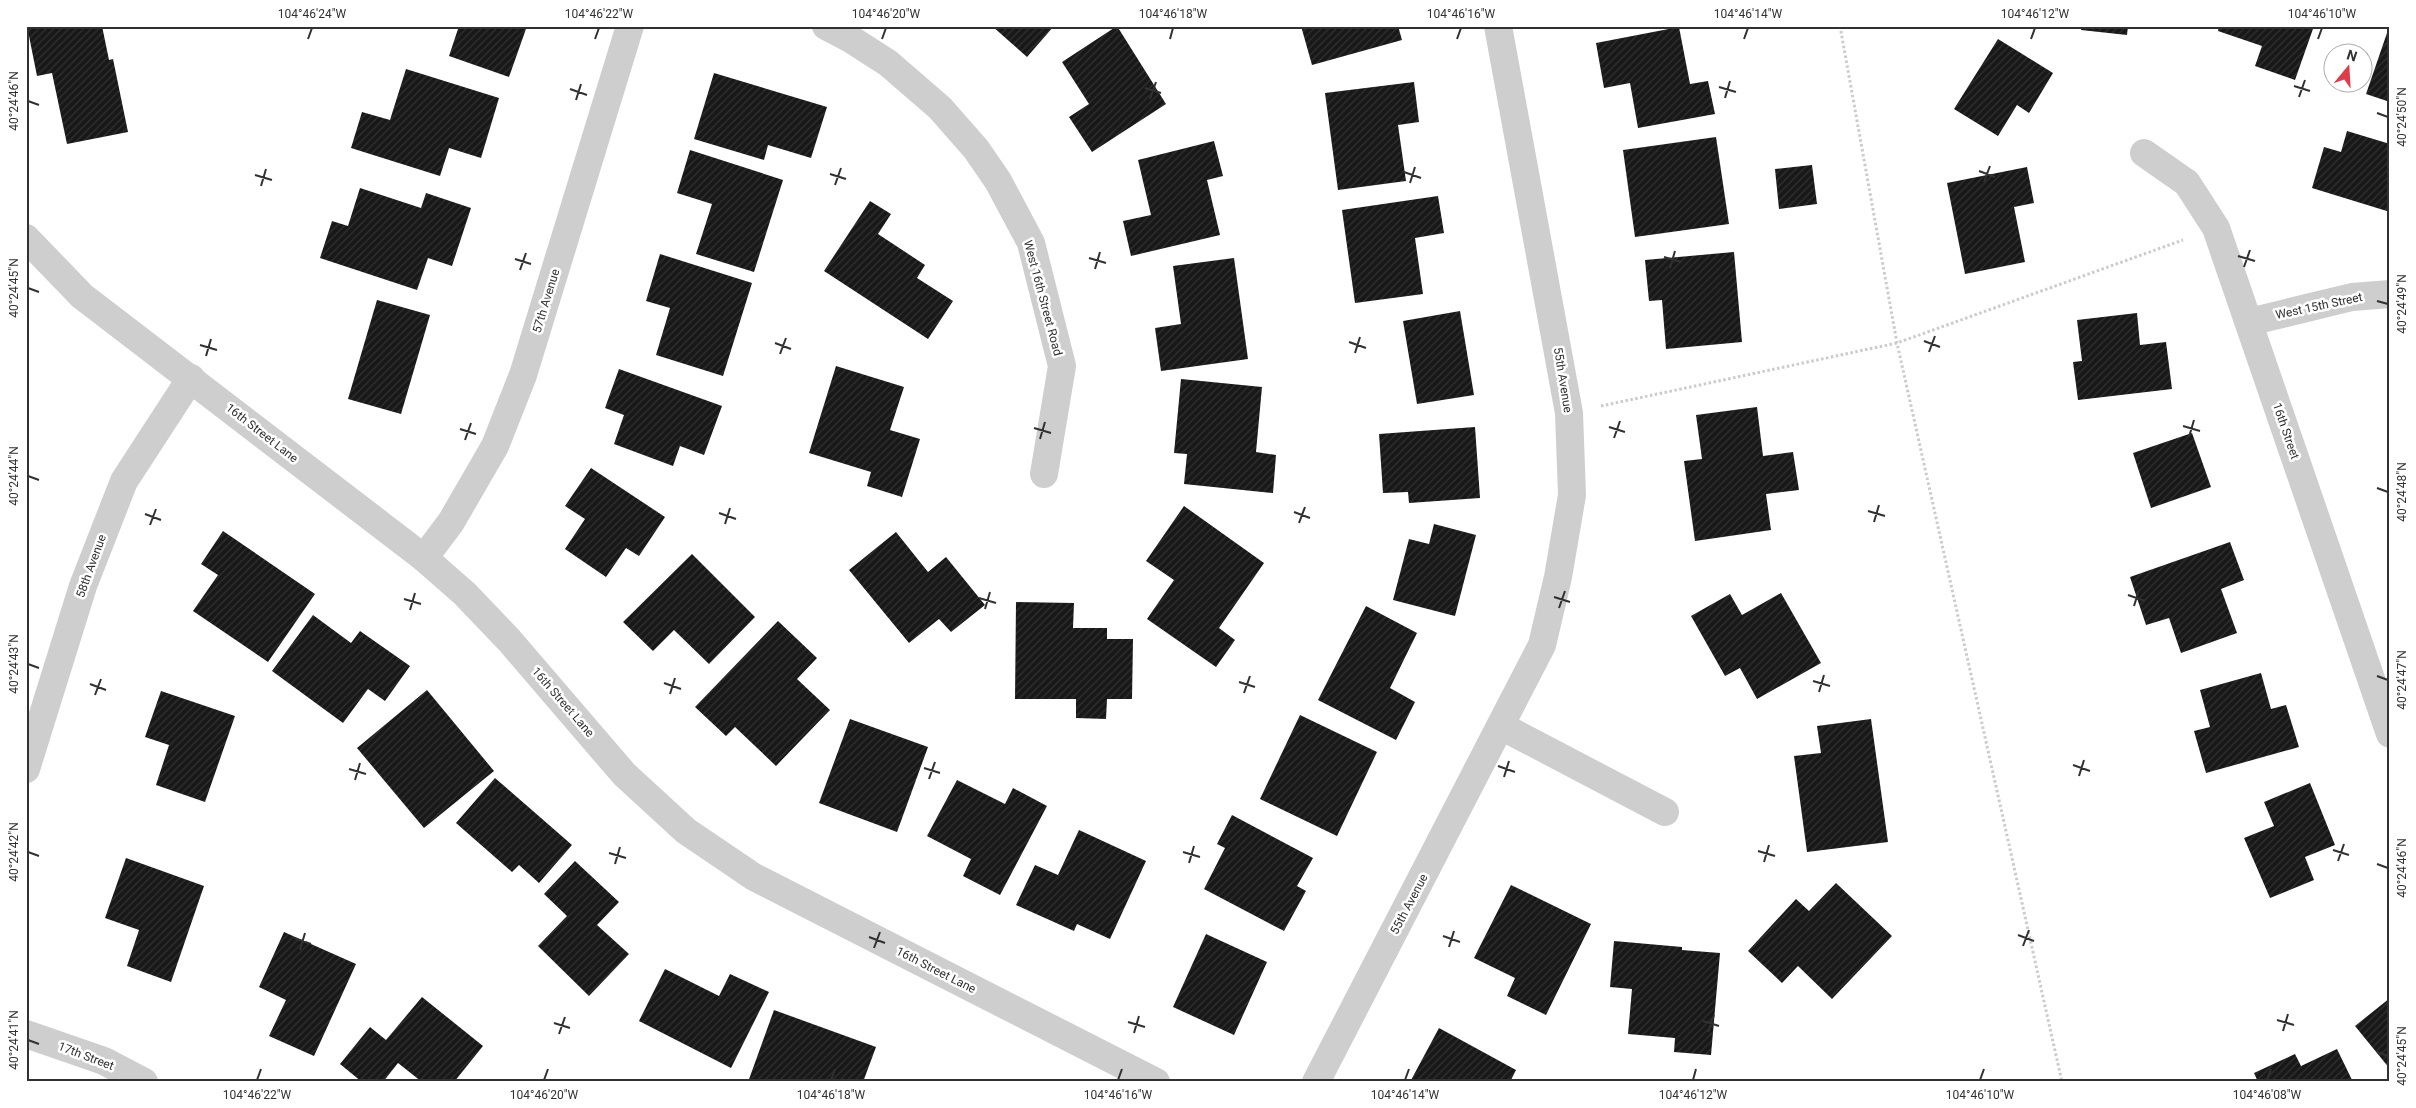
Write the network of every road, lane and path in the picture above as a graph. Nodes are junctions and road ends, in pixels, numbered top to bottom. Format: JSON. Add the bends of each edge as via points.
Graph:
{"nodes":[{"id":1,"x":630,"y":26,"type":"edge"},
{"id":2,"x":826,"y":26,"type":"edge"},
{"id":3,"x":1498,"y":26,"type":"edge"},
{"id":4,"x":1840,"y":26,"type":"edge"},
{"id":5,"x":2144,"y":154,"type":"dead end"},
{"id":6,"x":2216,"y":228,"type":"junction"},
{"id":7,"x":26,"y":238,"type":"edge"},
{"id":8,"x":2390,"y":294,"type":"edge"},
{"id":9,"x":2249,"y":322,"type":"junction"},
{"id":10,"x":1897,"y":343,"type":"junction"},
{"id":11,"x":191,"y":378,"type":"junction"},
{"id":12,"x":1569,"y":413,"type":"junction"},
{"id":13,"x":1044,"y":474,"type":"dead end"},
{"id":14,"x":424,"y":558,"type":"junction"},
{"id":15,"x":1501,"y":726,"type":"junction"},
{"id":16,"x":2390,"y":734,"type":"edge"},
{"id":17,"x":26,"y":769,"type":"edge"},
{"id":18,"x":1665,"y":812,"type":"dead end"},
{"id":19,"x":26,"y":1034,"type":"edge"},
{"id":20,"x":144,"y":1082,"type":"edge"},
{"id":21,"x":1156,"y":1082,"type":"edge"},
{"id":22,"x":1316,"y":1082,"type":"edge"},
{"id":23,"x":2062,"y":1082,"type":"edge"}],
"edges":[{"from":1,"to":14,"type":"street","name":"57th Avenue","via":[[523,375],[495,446],[451,522]]},
{"from":2,"to":13,"type":"street","name":"West 16th Street Road","via":[[888,63],[940,108],[976,149],[998,181],[1030,242],[1062,366]]},
{"from":3,"to":12,"type":"street","name":"55th Avenue"},
{"from":4,"to":10,"type":"path"},
{"from":5,"to":6,"type":"street","name":"16th Street","via":[[2187,183]]},
{"from":6,"to":9,"type":"street","name":"16th Street"},
{"from":6,"to":10,"type":"path"},
{"from":7,"to":11,"type":"street","name":"16th Street Lane","via":[[82,296]]},
{"from":8,"to":9,"type":"street","name":"West 15th Street","via":[[2352,297]]},
{"from":9,"to":16,"type":"street","name":"16th Street"},
{"from":10,"to":12,"type":"path"},
{"from":10,"to":23,"type":"path"},
{"from":11,"to":14,"type":"street","name":"16th Street Lane"},
{"from":11,"to":17,"type":"street","name":"58th Avenue","via":[[124,481],[83,586]]},
{"from":12,"to":15,"type":"street","name":"55th Avenue","via":[[1572,495],[1558,578],[1542,645]]},
{"from":14,"to":21,"type":"street","name":"16th Street Lane","via":[[472,600],[624,774],[686,831],[754,877]]},
{"from":15,"to":18,"type":"street"},
{"from":15,"to":22,"type":"street","name":"55th Avenue"},
{"from":19,"to":20,"type":"street","name":"17th Street","via":[[104,1061]]}]}
